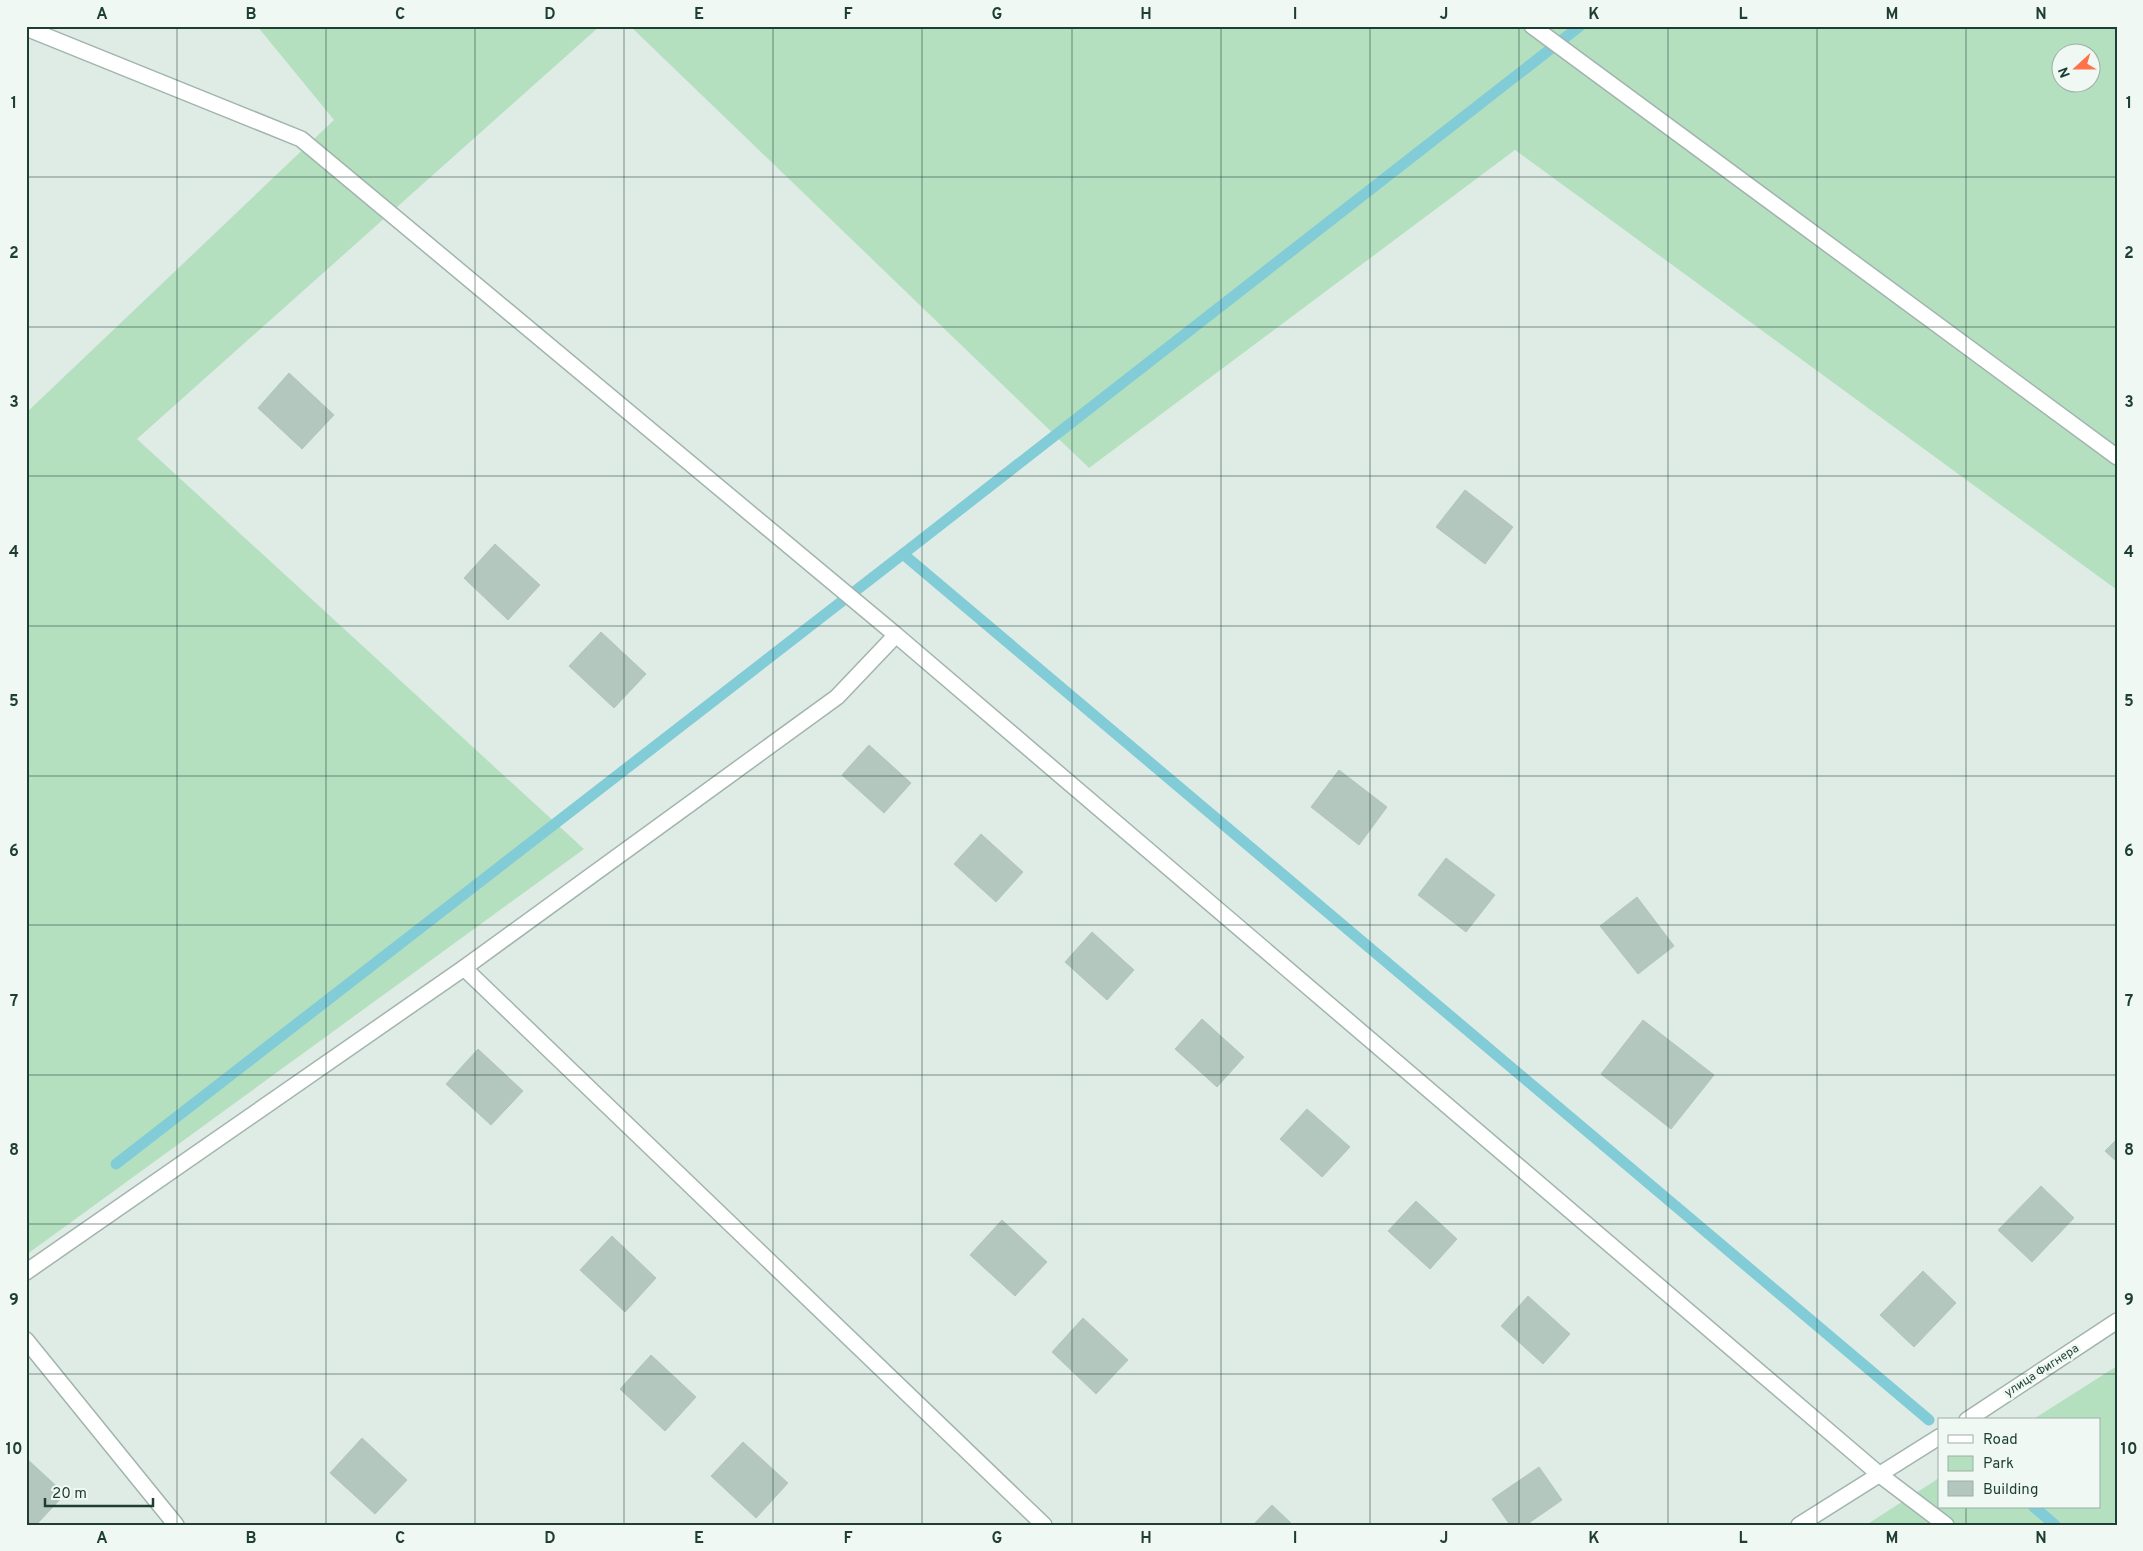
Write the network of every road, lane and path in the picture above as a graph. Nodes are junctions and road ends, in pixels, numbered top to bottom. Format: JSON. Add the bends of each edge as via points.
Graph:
{"nodes":[{"id":1,"x":1532,"y":26,"type":"edge"},
{"id":2,"x":26,"y":28,"type":"edge"},
{"id":3,"x":2117,"y":457,"type":"edge"},
{"id":4,"x":896,"y":635,"type":"junction"},
{"id":5,"x":464,"y":968,"type":"junction"},
{"id":6,"x":26,"y":1272,"type":"edge"},
{"id":7,"x":2117,"y":1321,"type":"edge"},
{"id":8,"x":26,"y":1340,"type":"edge"},
{"id":9,"x":1970,"y":1418,"type":"edge"},
{"id":10,"x":1938,"y":1438,"type":"edge"},
{"id":11,"x":1880,"y":1475,"type":"junction"},
{"id":12,"x":176,"y":1525,"type":"edge"},
{"id":13,"x":1044,"y":1525,"type":"edge"},
{"id":14,"x":1799,"y":1525,"type":"edge"},
{"id":15,"x":1946,"y":1525,"type":"edge"}],
"edges":[{"from":1,"to":3,"type":"street"},
{"from":2,"to":4,"type":"street","via":[[300,139]]},
{"from":4,"to":5,"type":"street","via":[[837,697]]},
{"from":4,"to":11,"type":"street"},
{"from":5,"to":6,"type":"street"},
{"from":5,"to":13,"type":"street"},
{"from":7,"to":9,"type":"street","name":"улица Фигнера"},
{"from":8,"to":12,"type":"street"},
{"from":10,"to":11,"type":"street"},
{"from":11,"to":14,"type":"street"},
{"from":11,"to":15,"type":"street"}]}
